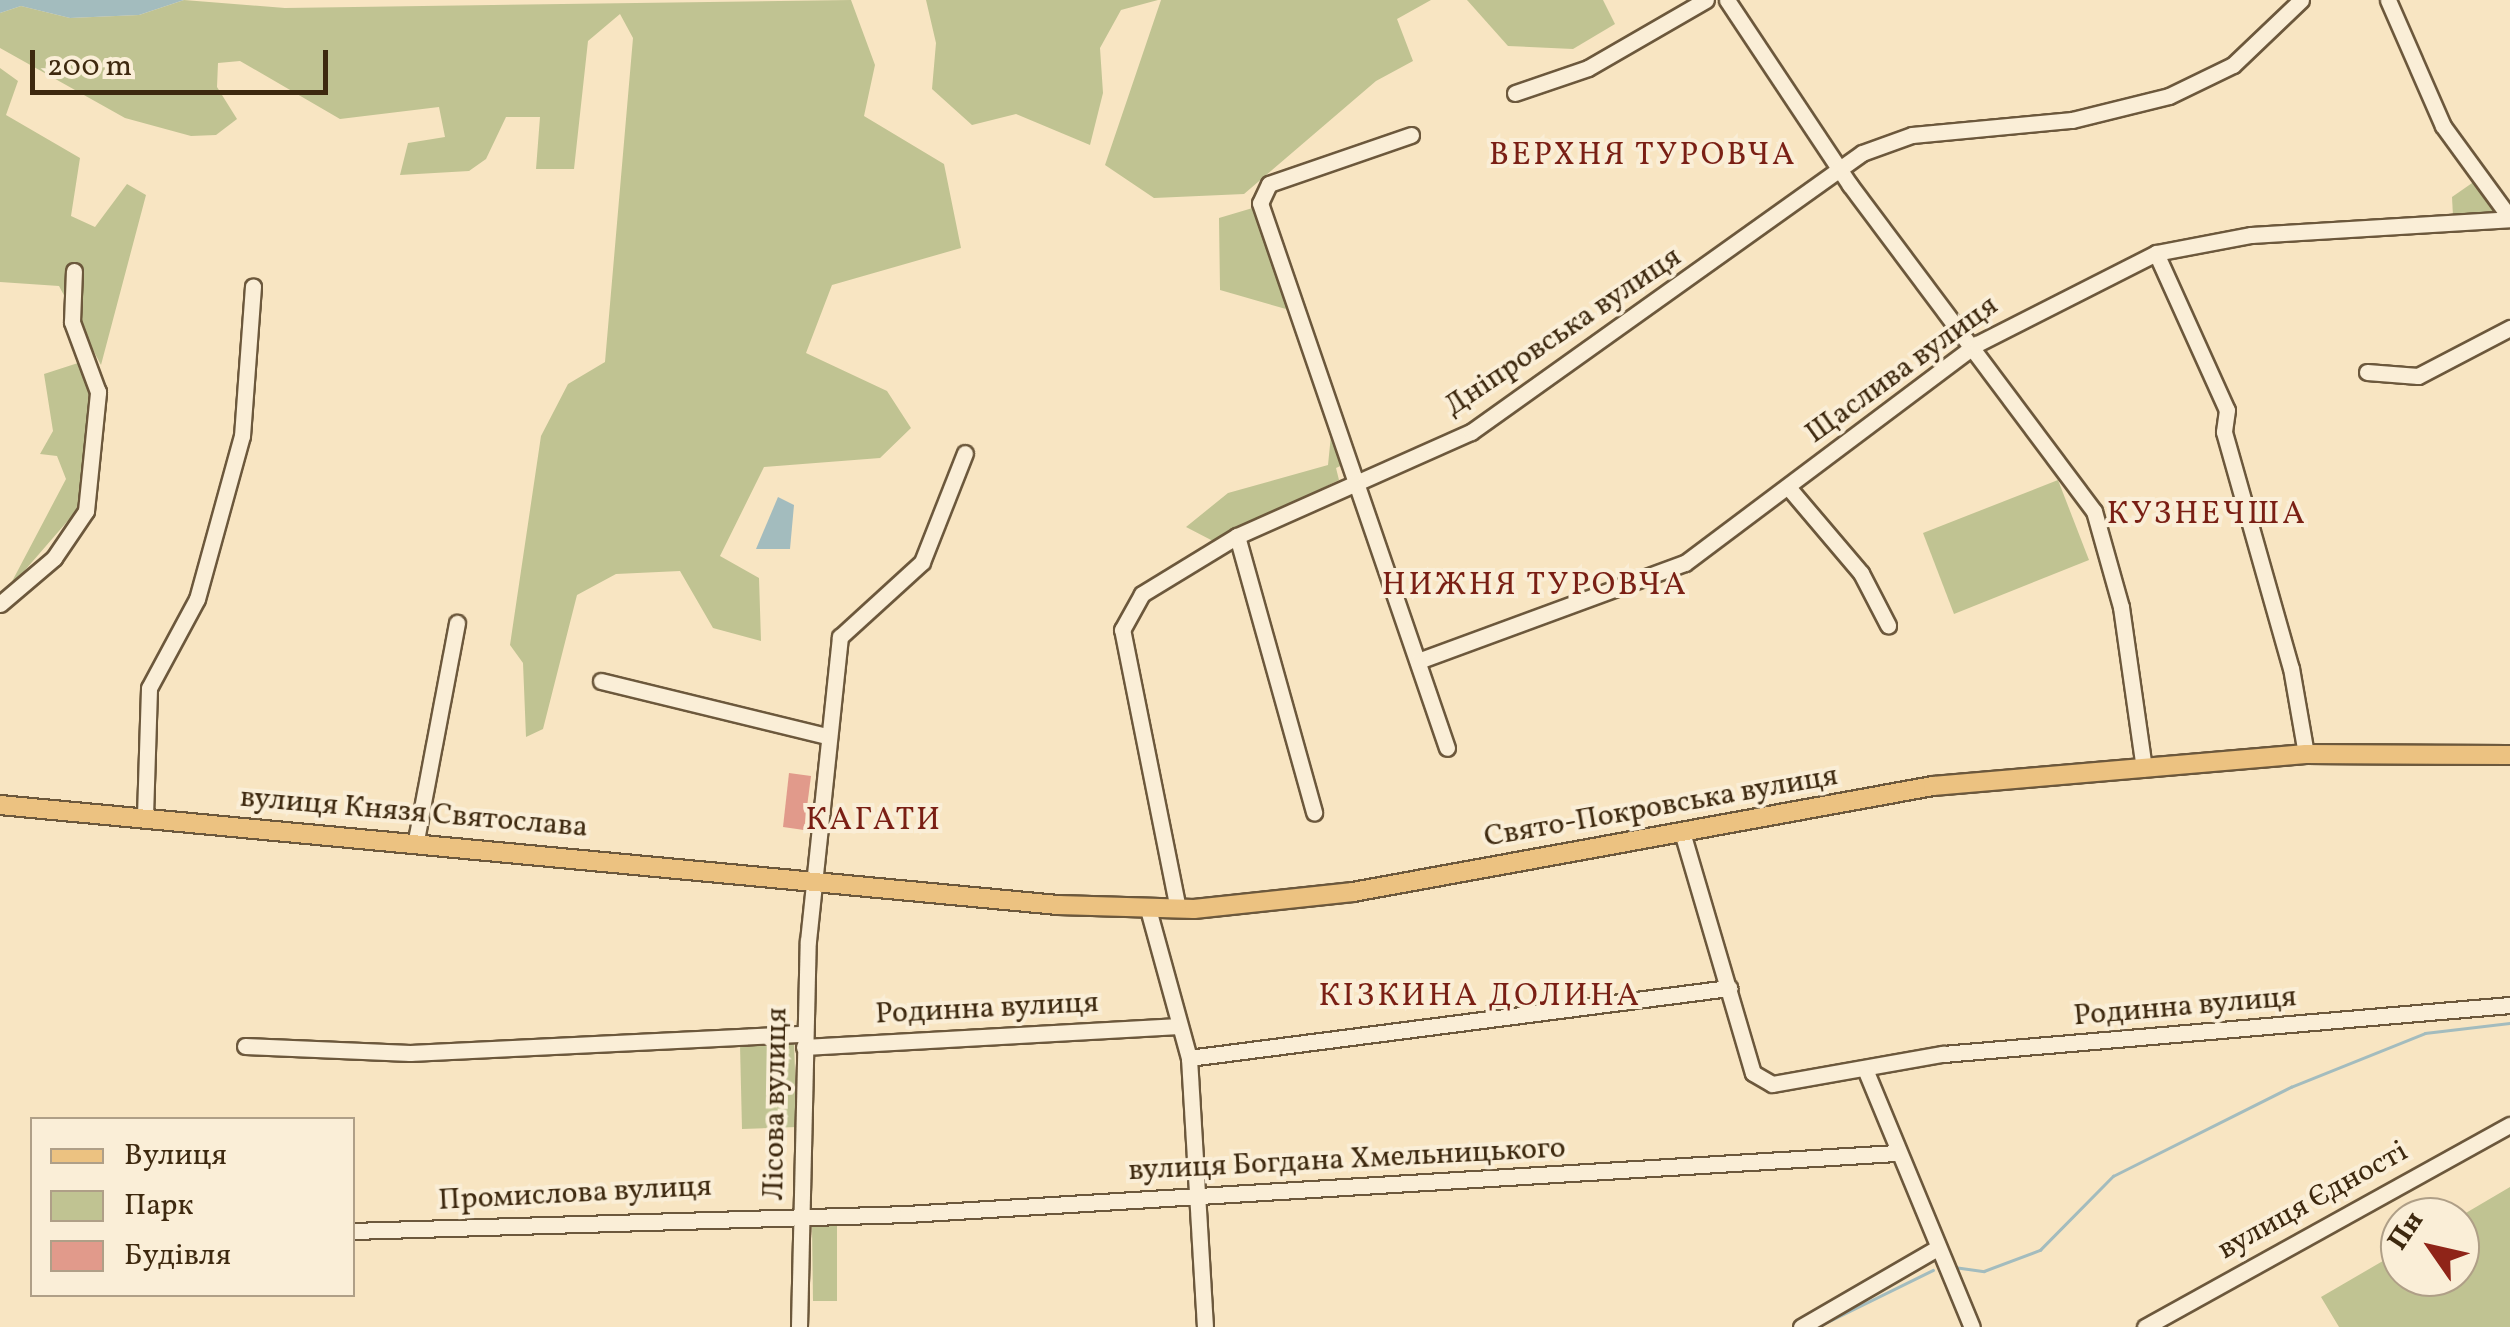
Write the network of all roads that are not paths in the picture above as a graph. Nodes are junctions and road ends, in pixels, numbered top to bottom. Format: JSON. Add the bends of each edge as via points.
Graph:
{"nodes":[{"id":1,"x":1706,"y":0,"type":"edge"},
{"id":2,"x":1727,"y":0,"type":"edge"},
{"id":3,"x":2301,"y":0,"type":"edge"},
{"id":4,"x":2388,"y":0,"type":"edge"},
{"id":5,"x":1515,"y":93,"type":"dead end"},
{"id":6,"x":1411,"y":134,"type":"dead end"},
{"id":7,"x":1840,"y":165,"type":"junction"},
{"id":8,"x":2510,"y":219,"type":"edge"},
{"id":9,"x":2156,"y":253,"type":"junction"},
{"id":10,"x":74,"y":271,"type":"dead end"},
{"id":11,"x":253,"y":286,"type":"dead end"},
{"id":12,"x":2510,"y":328,"type":"edge"},
{"id":13,"x":1977,"y":344,"type":"junction"},
{"id":14,"x":2366,"y":372,"type":"dead end"},
{"id":15,"x":965,"y":453,"type":"dead end"},
{"id":16,"x":1360,"y":480,"type":"junction"},
{"id":17,"x":1788,"y":487,"type":"junction"},
{"id":18,"x":1237,"y":536,"type":"junction"},
{"id":19,"x":0,"y":604,"type":"edge"},
{"id":20,"x":457,"y":622,"type":"dead end"},
{"id":21,"x":1888,"y":625,"type":"dead end"},
{"id":22,"x":1418,"y":661,"type":"junction"},
{"id":23,"x":601,"y":682,"type":"dead end"},
{"id":24,"x":826,"y":736,"type":"junction"},
{"id":25,"x":1447,"y":748,"type":"dead end"},
{"id":26,"x":2306,"y":754,"type":"junction"},
{"id":27,"x":2510,"y":755,"type":"edge"},
{"id":28,"x":2144,"y":768,"type":"junction"},
{"id":29,"x":0,"y":805,"type":"edge"},
{"id":30,"x":1314,"y":812,"type":"dead end"},
{"id":31,"x":145,"y":816,"type":"junction"},
{"id":32,"x":1682,"y":832,"type":"junction"},
{"id":33,"x":416,"y":840,"type":"junction"},
{"id":34,"x":819,"y":883,"type":"junction"},
{"id":35,"x":1148,"y":909,"type":"junction"},
{"id":36,"x":1178,"y":909,"type":"junction"},
{"id":37,"x":1729,"y":988,"type":"junction"},
{"id":38,"x":2510,"y":1005,"type":"edge"},
{"id":39,"x":1174,"y":1026,"type":"junction"},
{"id":40,"x":804,"y":1041,"type":"junction"},
{"id":41,"x":245,"y":1046,"type":"dead end"},
{"id":42,"x":1188,"y":1058,"type":"junction"},
{"id":43,"x":1865,"y":1069,"type":"junction"},
{"id":44,"x":2510,"y":1125,"type":"edge"},
{"id":45,"x":1895,"y":1153,"type":"junction"},
{"id":46,"x":1195,"y":1192,"type":"junction"},
{"id":47,"x":800,"y":1212,"type":"junction"},
{"id":48,"x":355,"y":1231,"type":"edge"},
{"id":49,"x":1934,"y":1250,"type":"junction"},
{"id":50,"x":799,"y":1327,"type":"edge"},
{"id":51,"x":1205,"y":1327,"type":"edge"},
{"id":52,"x":1801,"y":1327,"type":"edge"},
{"id":53,"x":1972,"y":1327,"type":"edge"},
{"id":54,"x":2145,"y":1327,"type":"edge"}],
"edges":[{"from":1,"to":5,"type":"street","via":[[1588,68]]},
{"from":2,"to":7,"type":"street"},
{"from":3,"to":7,"type":"street","name":"Дніпровська вулиця","via":[[2234,65],[2169,96],[2072,120],[1912,135]]},
{"from":4,"to":8,"type":"street","via":[[2444,126]]},
{"from":6,"to":16,"type":"street","via":[[1261,194]]},
{"from":7,"to":13,"type":"street"},
{"from":7,"to":16,"type":"street","name":"Дніпровська вулиця","via":[[1471,432]]},
{"from":8,"to":9,"type":"street","name":"Щаслива вулиця","via":[[2251,235]]},
{"from":9,"to":13,"type":"street","name":"Щаслива вулиця"},
{"from":9,"to":26,"type":"street","via":[[2227,410],[2224,432],[2291,668]]},
{"from":10,"to":19,"type":"street","via":[[72,322],[98,392],[86,511],[54,558]]},
{"from":11,"to":31,"type":"street","via":[[242,436],[197,599],[149,688]]},
{"from":12,"to":14,"type":"street","via":[[2418,376]]},
{"from":13,"to":17,"type":"street","name":"Щаслива вулиця"},
{"from":13,"to":28,"type":"street","via":[[2094,511],[2121,606]]},
{"from":15,"to":24,"type":"street","name":"Лісова вулиця","via":[[922,562],[840,637]]},
{"from":16,"to":18,"type":"street","name":"Дніпровська вулиця"},
{"from":16,"to":22,"type":"street"},
{"from":17,"to":21,"type":"street","via":[[1862,573]]},
{"from":17,"to":22,"type":"street","name":"Щаслива вулиця","via":[[1685,563]]},
{"from":18,"to":30,"type":"street"},
{"from":18,"to":36,"type":"street","name":"Дніпровська вулиця","via":[[1142,594],[1122,630]]},
{"from":20,"to":33,"type":"street"},
{"from":22,"to":25,"type":"street"},
{"from":23,"to":24,"type":"street"},
{"from":24,"to":34,"type":"street","name":"Лісова вулиця"},
{"from":26,"to":27,"type":"main road","name":"Свято-Покровська вулиця"},
{"from":26,"to":28,"type":"main road","name":"Свято-Покровська вулиця"},
{"from":28,"to":32,"type":"main road","name":"Свято-Покровська вулиця","via":[[1934,786]]},
{"from":29,"to":31,"type":"main road","name":"вулиця Князя Святослава"},
{"from":31,"to":33,"type":"main road","name":"вулиця Князя Святослава"},
{"from":32,"to":36,"type":"main road","name":"Свято-Покровська вулиця","via":[[1353,892]]},
{"from":32,"to":37,"type":"street"},
{"from":33,"to":34,"type":"main road","name":"вулиця Князя Святослава"},
{"from":34,"to":35,"type":"main road","name":"Свято-Покровська вулиця"},
{"from":34,"to":40,"type":"street","name":"Лісова вулиця"},
{"from":35,"to":36,"type":"main road","name":"Свято-Покровська вулиця"},
{"from":35,"to":39,"type":"street"},
{"from":37,"to":42,"type":"street"},
{"from":37,"to":43,"type":"street","name":"Родинна вулиця","via":[[1761,1081]]},
{"from":38,"to":43,"type":"street","name":"Родинна вулиця","via":[[1944,1054]]},
{"from":39,"to":40,"type":"street","name":"Родинна вулиця"},
{"from":39,"to":42,"type":"street"},
{"from":40,"to":41,"type":"street","name":"Родинна вулиця","via":[[410,1053]]},
{"from":40,"to":47,"type":"street","name":"Лісова вулиця"},
{"from":42,"to":46,"type":"street"},
{"from":43,"to":45,"type":"street"},
{"from":44,"to":54,"type":"street","name":"вулиця Єдності"},
{"from":45,"to":46,"type":"street","name":"вулиця Богдана Хмельницького","via":[[1476,1185]]},
{"from":45,"to":49,"type":"street"},
{"from":46,"to":47,"type":"street","name":"вулиця Богдана Хмельницького","via":[[907,1214]]},
{"from":46,"to":51,"type":"street"},
{"from":47,"to":48,"type":"street","name":"Промислова вулиця"},
{"from":47,"to":50,"type":"street","name":"Лісова вулиця"},
{"from":49,"to":52,"type":"street"},
{"from":49,"to":53,"type":"street"}]}
